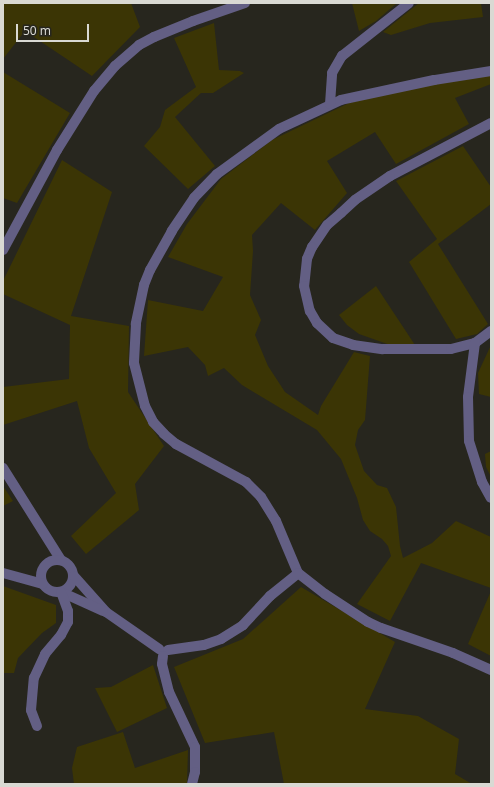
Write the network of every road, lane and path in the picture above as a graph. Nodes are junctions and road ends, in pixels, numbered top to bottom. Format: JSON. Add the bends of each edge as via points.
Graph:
{"nodes":[{"id":1,"x":245,"y":3,"type":"edge"},
{"id":2,"x":409,"y":3,"type":"edge"},
{"id":3,"x":491,"y":71,"type":"edge"},
{"id":4,"x":330,"y":104,"type":"junction"},
{"id":5,"x":491,"y":123,"type":"edge"},
{"id":6,"x":3,"y":250,"type":"edge"},
{"id":7,"x":491,"y":332,"type":"edge"},
{"id":8,"x":475,"y":343,"type":"junction"},
{"id":9,"x":3,"y":468,"type":"edge"},
{"id":10,"x":491,"y":498,"type":"edge"},
{"id":11,"x":61,"y":560,"type":"junction"},
{"id":12,"x":3,"y":573,"type":"edge"},
{"id":13,"x":298,"y":573,"type":"junction"},
{"id":14,"x":74,"y":576,"type":"junction"},
{"id":15,"x":43,"y":584,"type":"junction"},
{"id":16,"x":61,"y":592,"type":"junction"},
{"id":17,"x":106,"y":612,"type":"junction"},
{"id":18,"x":163,"y":652,"type":"junction"},
{"id":19,"x":491,"y":670,"type":"edge"},
{"id":20,"x":37,"y":726,"type":"dead end"},
{"id":21,"x":192,"y":784,"type":"edge"}],
"edges":[{"from":1,"to":6,"type":"street","via":[[193,20],[154,37],[139,45],[115,66],[94,91],[57,150]]},
{"from":2,"to":4,"type":"street","via":[[342,56],[332,73]]},
{"from":3,"to":4,"type":"street","via":[[397,87]]},
{"from":4,"to":13,"type":"street","via":[[279,129],[253,146],[217,174],[194,198],[150,270],[139,306],[134,344],[138,386],[153,422],[176,444],[246,482],[261,496],[276,521]]},
{"from":5,"to":8,"type":"street","via":[[390,176],[355,200],[318,237],[307,259],[304,272],[310,311],[324,331],[342,342],[364,347],[421,350],[451,349]]},
{"from":7,"to":8,"type":"street"},
{"from":8,"to":10,"type":"street","via":[[468,397],[469,441],[482,482]]},
{"from":9,"to":11,"type":"street"},
{"from":11,"to":14,"type":"street","via":[[70,566]]},
{"from":11,"to":15,"type":"street","via":[[46,564],[41,574]]},
{"from":12,"to":15,"type":"street"},
{"from":13,"to":18,"type":"street","via":[[270,596],[243,625],[221,639],[204,645]]},
{"from":13,"to":19,"type":"street","via":[[374,625],[453,653]]},
{"from":14,"to":16,"type":"street","via":[[70,587]]},
{"from":14,"to":17,"type":"street"},
{"from":15,"to":16,"type":"street","via":[[51,591]]},
{"from":16,"to":17,"type":"street"},
{"from":16,"to":20,"type":"street","via":[[68,611],[68,622],[46,654],[34,678],[31,710]]},
{"from":17,"to":18,"type":"street"},
{"from":18,"to":21,"type":"street","via":[[162,664],[170,692],[195,748]]}]}
